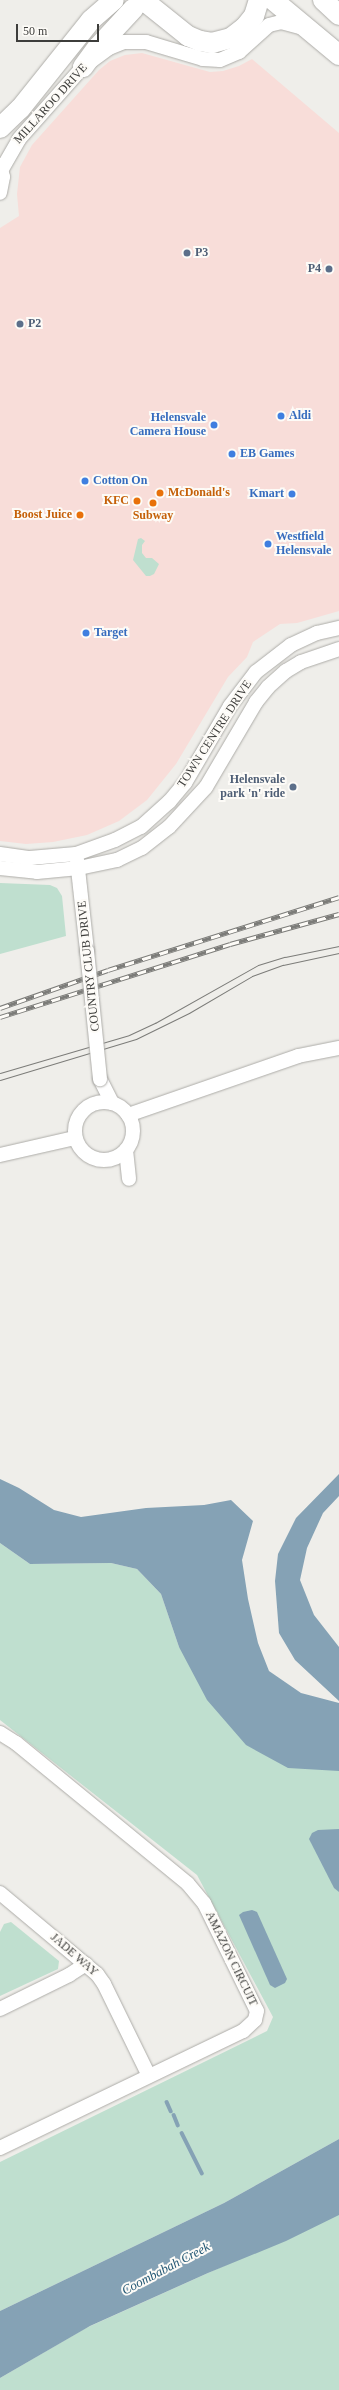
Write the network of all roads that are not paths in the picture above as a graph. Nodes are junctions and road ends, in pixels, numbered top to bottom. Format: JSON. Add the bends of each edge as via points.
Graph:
{"nodes":[{"id":1,"x":259,"y":0,"type":"edge"},
{"id":2,"x":273,"y":0,"type":"edge"},
{"id":3,"x":323,"y":0,"type":"edge"},
{"id":4,"x":108,"y":4,"type":"edge"},
{"id":5,"x":139,"y":4,"type":"edge"},
{"id":6,"x":339,"y":15,"type":"edge"},
{"id":7,"x":309,"y":30,"type":"junction"},
{"id":8,"x":339,"y":55,"type":"edge"},
{"id":9,"x":83,"y":67,"type":"junction"},
{"id":10,"x":0,"y":128,"type":"edge"},
{"id":11,"x":1,"y":167,"type":"edge"},
{"id":12,"x":0,"y":193,"type":"edge"},
{"id":13,"x":339,"y":628,"type":"edge"},
{"id":14,"x":339,"y":649,"type":"edge"},
{"id":15,"x":0,"y":854,"type":"edge"},
{"id":16,"x":76,"y":854,"type":"junction"},
{"id":17,"x":0,"y":868,"type":"edge"},
{"id":18,"x":78,"y":868,"type":"junction"},
{"id":19,"x":339,"y":1048,"type":"edge"},
{"id":20,"x":100,"y":1079,"type":"junction"},
{"id":21,"x":98,"y":1102,"type":"junction"},
{"id":22,"x":159,"y":1103,"type":"junction"},
{"id":23,"x":112,"y":1104,"type":"junction"},
{"id":24,"x":128,"y":1115,"type":"junction"},
{"id":25,"x":133,"y":1132,"type":"junction"},
{"id":26,"x":75,"y":1138,"type":"junction"},
{"id":27,"x":126,"y":1150,"type":"junction"},
{"id":28,"x":0,"y":1155,"type":"edge"},
{"id":29,"x":113,"y":1159,"type":"junction"},
{"id":30,"x":0,"y":1733,"type":"edge"},
{"id":31,"x":1,"y":1895,"type":"edge"},
{"id":32,"x":86,"y":1964,"type":"junction"},
{"id":33,"x":0,"y":2009,"type":"edge"},
{"id":34,"x":149,"y":2076,"type":"junction"},
{"id":35,"x":0,"y":2148,"type":"edge"}],
"edges":[{"from":1,"to":5,"type":"highway","via":[[256,13],[248,25],[231,38],[220,42],[194,38],[162,14]]},
{"from":2,"to":7,"type":"highway"},
{"from":3,"to":6,"type":"highway"},
{"from":4,"to":10,"type":"highway","via":[[20,109]]},
{"from":5,"to":9,"type":"highway","via":[[97,48]]},
{"from":7,"to":8,"type":"highway"},
{"from":7,"to":9,"type":"street","name":"MILLAROO DRIVE","via":[[284,23],[271,24],[235,55],[217,60],[203,59],[157,44],[124,42],[109,48]]},
{"from":9,"to":11,"type":"street","name":"MILLAROO DRIVE","via":[[20,139]]},
{"from":11,"to":12,"type":"street","via":[[3,181]]},
{"from":13,"to":16,"type":"street","name":"TOWN CENTRE DRIVE","via":[[317,633],[291,644],[256,672],[230,706],[185,783],[153,818],[128,834]]},
{"from":14,"to":18,"type":"street","name":"TOWN CENTRE DRIVE","via":[[317,655],[286,670],[256,702],[206,786],[169,827],[142,848],[116,860]]},
{"from":15,"to":16,"type":"street","name":"TOWN CENTRE DRIVE","via":[[36,858]]},
{"from":16,"to":18,"type":"street","name":"COUNTRY CLUB DRIVE"},
{"from":17,"to":18,"type":"street","name":"TOWN CENTRE DRIVE","via":[[37,872]]},
{"from":18,"to":20,"type":"street","name":"COUNTRY CLUB DRIVE","bridge":true},
{"from":19,"to":22,"type":"street","via":[[298,1056]]},
{"from":20,"to":21,"type":"street","name":"COUNTRY CLUB DRIVE"},
{"from":20,"to":23,"type":"street","name":"COUNTRY CLUB DRIVE"},
{"from":21,"to":23,"type":"street","name":"COUNTRY CLUB DRIVE"},
{"from":21,"to":26,"type":"street","via":[[82,1112],[75,1125]]},
{"from":22,"to":24,"type":"street"},
{"from":22,"to":25,"type":"street"},
{"from":23,"to":24,"type":"street","name":"COUNTRY CLUB DRIVE","via":[[119,1106]]},
{"from":24,"to":25,"type":"street"},
{"from":25,"to":27,"type":"street"},
{"from":26,"to":28,"type":"street"},
{"from":26,"to":29,"type":"street","via":[[89,1157],[100,1160]]},
{"from":27,"to":29,"type":"street"},
{"from":27,"to":29,"type":"street","via":[[129,1179]]},
{"from":30,"to":34,"type":"street","name":"AMAZON CIRCUIT","via":[[16,1742],[188,1884],[204,1903],[254,2002],[257,2011],[255,2020],[243,2031]]},
{"from":31,"to":32,"type":"street","name":"JADE WAY"},
{"from":32,"to":33,"type":"street"},
{"from":32,"to":34,"type":"street","name":"JADE WAY","via":[[104,1984]]},
{"from":34,"to":35,"type":"street","name":"AMAZON CIRCUIT"}]}
